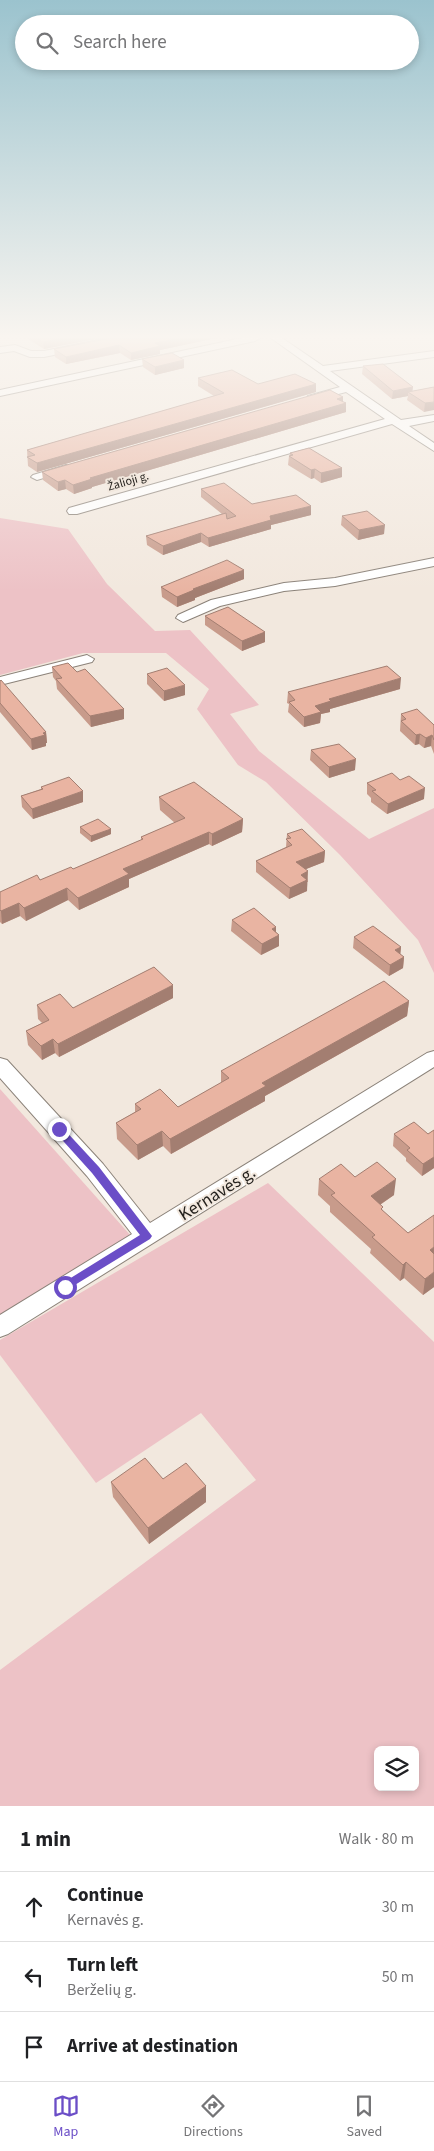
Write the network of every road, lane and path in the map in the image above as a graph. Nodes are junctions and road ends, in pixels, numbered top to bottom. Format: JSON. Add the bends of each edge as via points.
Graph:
{"nodes":[{"id":1,"x":395,"y":422,"type":"edge"},
{"id":2,"x":396,"y":422,"type":"edge"},
{"id":3,"x":434,"y":448,"type":"edge"},
{"id":4,"x":74,"y":466,"type":"edge"},
{"id":5,"x":37,"y":476,"type":"dead end"},
{"id":6,"x":73,"y":511,"type":"dead end"},
{"id":7,"x":434,"y":562,"type":"edge"},
{"id":8,"x":182,"y":618,"type":"dead end"},
{"id":9,"x":87,"y":659,"type":"dead end"},
{"id":10,"x":0,"y":681,"type":"edge"},
{"id":11,"x":434,"y":1058,"type":"edge"},
{"id":12,"x":0,"y":1065,"type":"edge"},
{"id":13,"x":147,"y":1236,"type":"junction"},
{"id":14,"x":0,"y":1327,"type":"edge"}],
"edges":[{"from":1,"to":6,"type":"street","name":"Žalioji g."},
{"from":2,"to":3,"type":"street"},
{"from":4,"to":5,"type":"street"},
{"from":7,"to":8,"type":"street","via":[[334,582],[284,587],[216,603]]},
{"from":9,"to":10,"type":"street"},
{"from":11,"to":13,"type":"street","name":"Kernavės g."},
{"from":12,"to":13,"type":"street","via":[[95,1170]]},
{"from":13,"to":14,"type":"street","name":"Kernavės g."}]}
